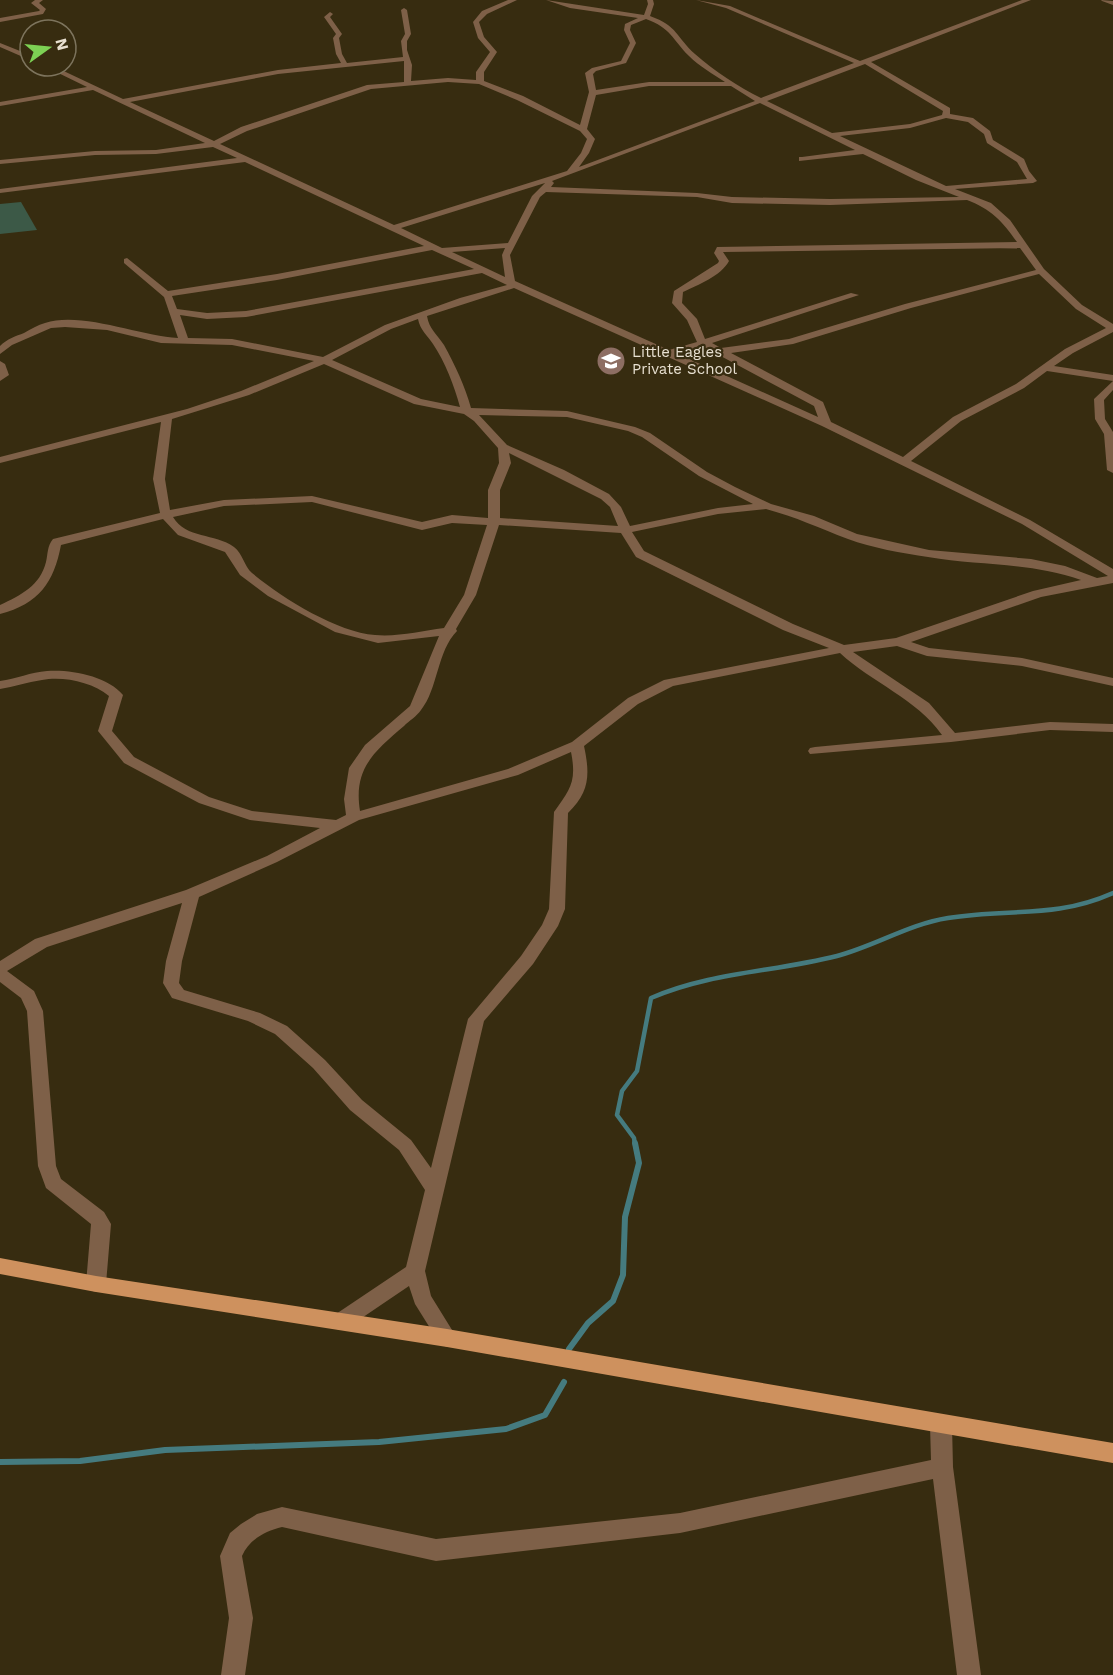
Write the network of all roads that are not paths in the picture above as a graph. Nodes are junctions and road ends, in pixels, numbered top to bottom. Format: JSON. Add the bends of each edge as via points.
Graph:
{"nodes":[{"id":1,"x":40,"y":0,"type":"edge"},
{"id":2,"x":514,"y":0,"type":"edge"},
{"id":3,"x":549,"y":0,"type":"edge"},
{"id":4,"x":650,"y":0,"type":"edge"},
{"id":5,"x":699,"y":0,"type":"edge"},
{"id":6,"x":1028,"y":0,"type":"edge"},
{"id":7,"x":1104,"y":0,"type":"edge"},
{"id":8,"x":1113,"y":3,"type":"edge"},
{"id":9,"x":404,"y":10,"type":"dead end"},
{"id":10,"x":330,"y":14,"type":"dead end"},
{"id":11,"x":646,"y":17,"type":"junction"},
{"id":12,"x":0,"y":20,"type":"edge"},
{"id":13,"x":0,"y":45,"type":"edge"},
{"id":14,"x":18,"y":53,"type":"edge"},
{"id":15,"x":405,"y":59,"type":"junction"},
{"id":16,"x":864,"y":63,"type":"junction"},
{"id":17,"x":345,"y":65,"type":"junction"},
{"id":18,"x":73,"y":78,"type":"edge"},
{"id":19,"x":480,"y":82,"type":"junction"},
{"id":20,"x":407,"y":84,"type":"junction"},
{"id":21,"x":734,"y":84,"type":"junction"},
{"id":22,"x":95,"y":88,"type":"junction"},
{"id":23,"x":592,"y":93,"type":"junction"},
{"id":24,"x":123,"y":101,"type":"junction"},
{"id":25,"x":761,"y":102,"type":"junction"},
{"id":26,"x":0,"y":104,"type":"edge"},
{"id":27,"x":946,"y":116,"type":"junction"},
{"id":28,"x":583,"y":129,"type":"junction"},
{"id":29,"x":831,"y":135,"type":"junction"},
{"id":30,"x":215,"y":144,"type":"junction"},
{"id":31,"x":864,"y":151,"type":"junction"},
{"id":32,"x":247,"y":159,"type":"junction"},
{"id":33,"x":802,"y":159,"type":"dead end"},
{"id":34,"x":0,"y":162,"type":"edge"},
{"id":35,"x":569,"y":173,"type":"junction"},
{"id":36,"x":556,"y":178,"type":"junction"},
{"id":37,"x":942,"y":187,"type":"junction"},
{"id":38,"x":544,"y":189,"type":"junction"},
{"id":39,"x":0,"y":190,"type":"edge"},
{"id":40,"x":975,"y":199,"type":"junction"},
{"id":41,"x":393,"y":228,"type":"junction"},
{"id":42,"x":512,"y":245,"type":"junction"},
{"id":43,"x":1024,"y":245,"type":"junction"},
{"id":44,"x":435,"y":249,"type":"junction"},
{"id":45,"x":127,"y":261,"type":"dead end"},
{"id":46,"x":483,"y":270,"type":"junction"},
{"id":47,"x":1041,"y":271,"type":"junction"},
{"id":48,"x":512,"y":284,"type":"junction"},
{"id":49,"x":165,"y":294,"type":"junction"},
{"id":50,"x":854,"y":295,"type":"dead end"},
{"id":51,"x":174,"y":311,"type":"junction"},
{"id":52,"x":422,"y":315,"type":"junction"},
{"id":53,"x":185,"y":342,"type":"junction"},
{"id":54,"x":703,"y":343,"type":"junction"},
{"id":55,"x":0,"y":351,"type":"edge"},
{"id":56,"x":720,"y":351,"type":"junction"},
{"id":57,"x":668,"y":354,"type":"junction"},
{"id":58,"x":324,"y":360,"type":"junction"},
{"id":59,"x":0,"y":364,"type":"edge"},
{"id":60,"x":1047,"y":368,"type":"junction"},
{"id":61,"x":0,"y":378,"type":"edge"},
{"id":62,"x":1113,"y":378,"type":"edge"},
{"id":63,"x":1113,"y":384,"type":"edge"},
{"id":64,"x":467,"y":411,"type":"junction"},
{"id":65,"x":167,"y":417,"type":"junction"},
{"id":66,"x":826,"y":424,"type":"junction"},
{"id":67,"x":503,"y":447,"type":"junction"},
{"id":68,"x":0,"y":460,"type":"edge"},
{"id":69,"x":905,"y":461,"type":"junction"},
{"id":70,"x":1113,"y":470,"type":"edge"},
{"id":71,"x":767,"y":506,"type":"junction"},
{"id":72,"x":164,"y":514,"type":"junction"},
{"id":73,"x":494,"y":522,"type":"junction"},
{"id":74,"x":627,"y":530,"type":"junction"},
{"id":75,"x":1113,"y":574,"type":"edge"},
{"id":76,"x":1113,"y":579,"type":"edge"},
{"id":77,"x":1094,"y":581,"type":"junction"},
{"id":78,"x":0,"y":610,"type":"edge"},
{"id":79,"x":451,"y":631,"type":"junction"},
{"id":80,"x":898,"y":642,"type":"junction"},
{"id":81,"x":843,"y":649,"type":"junction"},
{"id":82,"x":1113,"y":682,"type":"edge"},
{"id":83,"x":0,"y":685,"type":"edge"},
{"id":84,"x":1113,"y":728,"type":"edge"},
{"id":85,"x":951,"y":738,"type":"junction"},
{"id":86,"x":577,"y":744,"type":"junction"},
{"id":87,"x":815,"y":751,"type":"dead end"},
{"id":88,"x":354,"y":817,"type":"junction"},
{"id":89,"x":338,"y":825,"type":"junction"},
{"id":90,"x":192,"y":894,"type":"junction"},
{"id":91,"x":0,"y":968,"type":"edge"},
{"id":92,"x":0,"y":974,"type":"edge"},
{"id":93,"x":435,"y":1189,"type":"junction"},
{"id":94,"x":0,"y":1266,"type":"edge"},
{"id":95,"x":415,"y":1271,"type":"junction"},
{"id":96,"x":96,"y":1284,"type":"junction"},
{"id":97,"x":340,"y":1322,"type":"junction"},
{"id":98,"x":447,"y":1338,"type":"junction"},
{"id":99,"x":941,"y":1425,"type":"junction"},
{"id":100,"x":1113,"y":1453,"type":"edge"},
{"id":101,"x":942,"y":1467,"type":"junction"},
{"id":102,"x":233,"y":1675,"type":"edge"},
{"id":103,"x":969,"y":1675,"type":"edge"}],
"edges":[{"from":1,"to":12,"type":"street","via":[[34,3],[42,9],[41,13]]},
{"from":2,"to":19,"type":"street","via":[[488,10],[476,24],[476,31],[494,52],[480,72]]},
{"from":3,"to":11,"type":"street"},
{"from":4,"to":11,"type":"street"},
{"from":5,"to":16,"type":"street","via":[[728,7]]},
{"from":6,"to":16,"type":"street"},
{"from":7,"to":8,"type":"street"},
{"from":9,"to":15,"type":"street","via":[[408,34],[404,41]]},
{"from":10,"to":17,"type":"street","via":[[327,17],[339,34],[339,54]]},
{"from":11,"to":21,"type":"street","via":[[665,25],[692,56]]},
{"from":11,"to":23,"type":"street","via":[[628,24],[633,43],[624,62],[590,72]]},
{"from":13,"to":14,"type":"street"},
{"from":15,"to":17,"type":"street"},
{"from":15,"to":20,"type":"street","via":[[409,65]]},
{"from":16,"to":25,"type":"street"},
{"from":16,"to":27,"type":"street","via":[[947,110]]},
{"from":17,"to":24,"type":"street","via":[[278,72]]},
{"from":18,"to":22,"type":"street"},
{"from":19,"to":20,"type":"street"},
{"from":19,"to":28,"type":"street"},
{"from":20,"to":30,"type":"street","via":[[363,89],[244,129]]},
{"from":21,"to":23,"type":"street","via":[[649,84]]},
{"from":21,"to":25,"type":"street"},
{"from":22,"to":24,"type":"street"},
{"from":22,"to":26,"type":"street"},
{"from":23,"to":28,"type":"street"},
{"from":24,"to":30,"type":"street"},
{"from":25,"to":29,"type":"street"},
{"from":25,"to":35,"type":"street"},
{"from":27,"to":29,"type":"street","via":[[910,126]]},
{"from":27,"to":37,"type":"street","via":[[970,120],[987,133],[990,141],[1021,161],[1033,180]]},
{"from":28,"to":35,"type":"street","via":[[591,139],[589,147]]},
{"from":29,"to":31,"type":"street"},
{"from":30,"to":32,"type":"street"},
{"from":30,"to":34,"type":"street","via":[[156,152]]},
{"from":31,"to":33,"type":"street"},
{"from":31,"to":37,"type":"street"},
{"from":32,"to":39,"type":"street"},
{"from":32,"to":41,"type":"street"},
{"from":35,"to":36,"type":"street"},
{"from":36,"to":38,"type":"street"},
{"from":36,"to":41,"type":"street"},
{"from":37,"to":40,"type":"street"},
{"from":38,"to":40,"type":"street","via":[[732,200]]},
{"from":38,"to":42,"type":"street","via":[[536,196]]},
{"from":40,"to":43,"type":"street","via":[[997,212]]},
{"from":41,"to":44,"type":"street"},
{"from":42,"to":44,"type":"street"},
{"from":42,"to":48,"type":"street","via":[[506,255]]},
{"from":43,"to":47,"type":"street"},
{"from":43,"to":54,"type":"street","via":[[720,249],[722,265],[679,291],[677,303],[692,319]]},
{"from":44,"to":46,"type":"street"},
{"from":44,"to":49,"type":"street"},
{"from":45,"to":49,"type":"street"},
{"from":46,"to":48,"type":"street"},
{"from":46,"to":51,"type":"street","via":[[246,314],[207,316]]},
{"from":47,"to":56,"type":"street","via":[[790,342]]},
{"from":47,"to":60,"type":"street","via":[[1079,307],[1113,328],[1069,351]]},
{"from":48,"to":52,"type":"street"},
{"from":48,"to":57,"type":"street"},
{"from":49,"to":51,"type":"street"},
{"from":50,"to":54,"type":"street"},
{"from":51,"to":53,"type":"street"},
{"from":52,"to":58,"type":"street","via":[[366,337]]},
{"from":52,"to":64,"type":"street","via":[[424,327],[438,344],[460,387]]},
{"from":53,"to":55,"type":"street","via":[[144,338],[108,327],[56,324],[9,343]]},
{"from":53,"to":58,"type":"street","via":[[232,342]]},
{"from":54,"to":56,"type":"street"},
{"from":54,"to":57,"type":"street"},
{"from":56,"to":66,"type":"street","via":[[819,404]]},
{"from":57,"to":66,"type":"street"},
{"from":58,"to":64,"type":"street","via":[[402,396]]},
{"from":58,"to":65,"type":"street","via":[[245,393]]},
{"from":59,"to":61,"type":"street","via":[[4,375]]},
{"from":60,"to":62,"type":"street"},
{"from":60,"to":69,"type":"street","via":[[957,419]]},
{"from":63,"to":70,"type":"street","via":[[1099,399],[1100,419],[1109,434]]},
{"from":64,"to":67,"type":"street"},
{"from":64,"to":71,"type":"street","via":[[567,414],[631,429],[703,474]]},
{"from":65,"to":68,"type":"street"},
{"from":65,"to":72,"type":"street","via":[[159,457]]},
{"from":66,"to":69,"type":"street"},
{"from":67,"to":73,"type":"street","via":[[505,463],[494,490]]},
{"from":67,"to":74,"type":"street","via":[[611,500]]},
{"from":69,"to":75,"type":"street","via":[[1026,522]]},
{"from":71,"to":74,"type":"street","via":[[718,511]]},
{"from":71,"to":77,"type":"street","via":[[810,518],[853,537],[905,550],[1031,563]]},
{"from":72,"to":73,"type":"street","via":[[224,503],[312,499],[422,526],[452,519]]},
{"from":72,"to":78,"type":"street","via":[[57,542],[53,565],[43,584]]},
{"from":72,"to":79,"type":"street","via":[[182,532],[230,549],[244,574],[312,617],[337,628],[369,638]]},
{"from":73,"to":74,"type":"street"},
{"from":73,"to":79,"type":"street","via":[[470,595]]},
{"from":74,"to":81,"type":"street","via":[[640,554],[788,627]]},
{"from":76,"to":77,"type":"street"},
{"from":77,"to":80,"type":"street","via":[[1037,594]]},
{"from":79,"to":88,"type":"street","via":[[440,646],[416,708],[370,748],[356,768],[351,799]]},
{"from":80,"to":81,"type":"street"},
{"from":80,"to":82,"type":"street","via":[[927,652],[1022,662]]},
{"from":81,"to":85,"type":"street","via":[[924,706]]},
{"from":81,"to":86,"type":"street","via":[[669,683],[633,701]]},
{"from":83,"to":89,"type":"street","via":[[65,675],[107,686],[116,694],[105,731],[129,760],[204,800],[250,815]]},
{"from":84,"to":85,"type":"street","via":[[1050,726]]},
{"from":85,"to":87,"type":"street"},
{"from":86,"to":88,"type":"street","via":[[513,772]]},
{"from":86,"to":93,"type":"street","via":[[582,771],[573,800],[561,812],[554,918],[527,960],[476,1019]]},
{"from":88,"to":89,"type":"street"},
{"from":89,"to":90,"type":"street"},
{"from":90,"to":91,"type":"street","via":[[41,944]]},
{"from":90,"to":93,"type":"street","via":[[171,983],[178,994],[254,1017],[281,1030],[356,1105],[405,1145]]},
{"from":92,"to":96,"type":"street","via":[[28,995],[35,1011],[47,1166],[53,1184],[97,1217],[100,1224]]},
{"from":93,"to":95,"type":"street"},
{"from":94,"to":96,"type":"main road"},
{"from":95,"to":97,"type":"street"},
{"from":95,"to":98,"type":"street","via":[[422,1298]]},
{"from":96,"to":97,"type":"main road"},
{"from":97,"to":98,"type":"main road"},
{"from":98,"to":99,"type":"main road"},
{"from":99,"to":100,"type":"main road"},
{"from":99,"to":101,"type":"street"},
{"from":101,"to":102,"type":"street","via":[[680,1523],[436,1550],[282,1517],[265,1521],[238,1540],[231,1556],[241,1618]]},
{"from":101,"to":103,"type":"street"}]}
